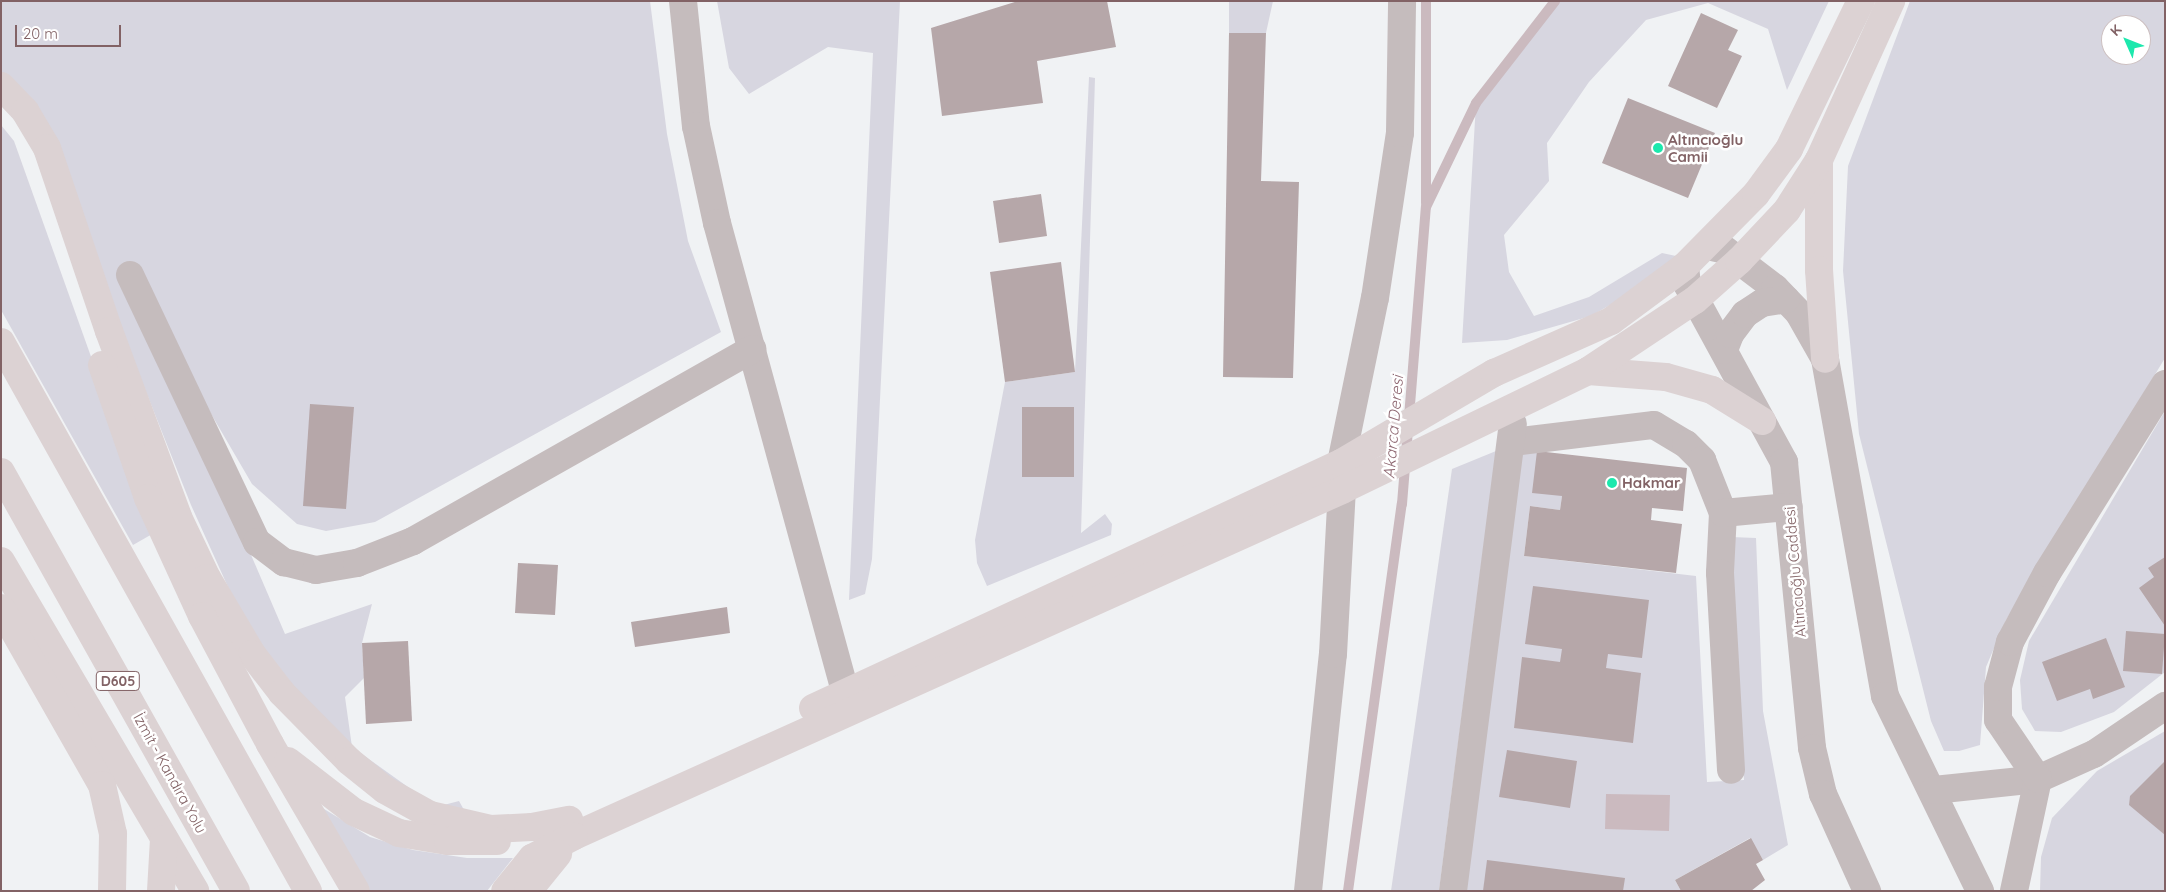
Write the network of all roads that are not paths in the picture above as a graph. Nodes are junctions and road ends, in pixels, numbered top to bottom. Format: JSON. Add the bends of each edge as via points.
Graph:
{"nodes":[{"id":1,"x":683,"y":1,"type":"edge"},
{"id":2,"x":1402,"y":1,"type":"edge"},
{"id":3,"x":1861,"y":1,"type":"edge"},
{"id":4,"x":1891,"y":1,"type":"edge"},
{"id":5,"x":1,"y":86,"type":"edge"},
{"id":6,"x":6,"y":111,"type":"edge"},
{"id":7,"x":1819,"y":160,"type":"junction"},
{"id":8,"x":1708,"y":246,"type":"junction"},
{"id":9,"x":1739,"y":261,"type":"junction"},
{"id":10,"x":1686,"y":266,"type":"junction"},
{"id":11,"x":130,"y":275,"type":"dead end"},
{"id":12,"x":1786,"y":299,"type":"junction"},
{"id":13,"x":1695,"y":300,"type":"junction"},
{"id":14,"x":1,"y":342,"type":"edge"},
{"id":15,"x":752,"y":348,"type":"junction"},
{"id":16,"x":1724,"y":350,"type":"junction"},
{"id":17,"x":1824,"y":359,"type":"junction"},
{"id":18,"x":1588,"y":371,"type":"junction"},
{"id":19,"x":2165,"y":384,"type":"edge"},
{"id":20,"x":1513,"y":409,"type":"junction"},
{"id":21,"x":1762,"y":421,"type":"junction"},
{"id":22,"x":1513,"y":442,"type":"junction"},
{"id":23,"x":1341,"y":463,"type":"junction"},
{"id":24,"x":1,"y":472,"type":"edge"},
{"id":25,"x":1342,"y":490,"type":"junction"},
{"id":26,"x":1790,"y":507,"type":"junction"},
{"id":27,"x":1723,"y":513,"type":"junction"},
{"id":28,"x":1,"y":561,"type":"edge"},
{"id":29,"x":1,"y":608,"type":"edge"},
{"id":30,"x":846,"y":693,"type":"junction"},
{"id":31,"x":2165,"y":706,"type":"edge"},
{"id":32,"x":270,"y":744,"type":"junction"},
{"id":33,"x":1731,"y":770,"type":"dead end"},
{"id":34,"x":2038,"y":780,"type":"junction"},
{"id":35,"x":1934,"y":790,"type":"junction"},
{"id":36,"x":572,"y":828,"type":"junction"},
{"id":37,"x":164,"y":839,"type":"junction"},
{"id":38,"x":112,"y":891,"type":"edge"},
{"id":39,"x":161,"y":891,"type":"edge"},
{"id":40,"x":195,"y":891,"type":"edge"},
{"id":41,"x":236,"y":891,"type":"edge"},
{"id":42,"x":308,"y":891,"type":"edge"},
{"id":43,"x":356,"y":891,"type":"edge"},
{"id":44,"x":505,"y":891,"type":"edge"},
{"id":45,"x":528,"y":891,"type":"edge"},
{"id":46,"x":1308,"y":891,"type":"edge"},
{"id":47,"x":1453,"y":891,"type":"edge"},
{"id":48,"x":1867,"y":891,"type":"edge"},
{"id":49,"x":1980,"y":891,"type":"edge"},
{"id":50,"x":2014,"y":891,"type":"edge"}],
"edges":[{"from":1,"to":15,"type":"street","via":[[696,126],[716,223]]},
{"from":2,"to":23,"type":"street","via":[[1400,133],[1375,298]]},
{"from":3,"to":8,"type":"main road","via":[[1789,149],[1756,194]]},
{"from":4,"to":7,"type":"main road"},
{"from":5,"to":36,"type":"main road","via":[[25,111],[47,148],[109,331],[178,517],[207,578],[264,670],[314,728],[349,761],[385,790],[430,815],[491,829]]},
{"from":6,"to":32,"type":"main road","via":[[42,178],[148,498],[202,616]]},
{"from":7,"to":9,"type":"main road","via":[[1787,210]]},
{"from":7,"to":17,"type":"main road","via":[[1819,270]]},
{"from":8,"to":9,"type":"street","via":[[1725,250]]},
{"from":8,"to":10,"type":"main road"},
{"from":9,"to":12,"type":"street"},
{"from":9,"to":13,"type":"main road"},
{"from":10,"to":13,"type":"street","name":"Altıncıoğlu Caddesi","via":[[1687,284]]},
{"from":10,"to":23,"type":"main road","via":[[1611,321],[1494,373]]},
{"from":11,"to":15,"type":"street","via":[[257,542],[284,562],[316,570],[357,563],[413,541]]},
{"from":12,"to":16,"type":"street","via":[[1762,303],[1745,314],[1730,334]]},
{"from":12,"to":17,"type":"street","via":[[1799,314]]},
{"from":13,"to":16,"type":"street","name":"Altıncıoğlu Caddesi"},
{"from":13,"to":18,"type":"main road"},
{"from":14,"to":42,"type":"main road"},
{"from":15,"to":30,"type":"street"},
{"from":16,"to":21,"type":"street","name":"Altıncıoğlu Caddesi"},
{"from":17,"to":35,"type":"street","via":[[1885,696]]},
{"from":18,"to":20,"type":"main road"},
{"from":18,"to":21,"type":"main road","via":[[1666,377],[1712,390]]},
{"from":19,"to":34,"type":"street","via":[[2047,573],[2010,642],[1998,687],[1998,720]]},
{"from":20,"to":22,"type":"street"},
{"from":20,"to":25,"type":"main road"},
{"from":21,"to":26,"type":"street","name":"Altıncıoğlu Caddesi","via":[[1784,462]]},
{"from":22,"to":27,"type":"street","via":[[1654,426],[1686,444],[1702,460]]},
{"from":22,"to":47,"type":"street"},
{"from":23,"to":30,"type":"main road"},
{"from":24,"to":41,"type":"main road","name":"İzmit - Kandıra Yolu","number":"D605"},
{"from":25,"to":36,"type":"main road"},
{"from":25,"to":46,"type":"street","via":[[1334,654]]},
{"from":26,"to":27,"type":"street"},
{"from":26,"to":48,"type":"street","name":"Altıncıoğlu Caddesi","via":[[1812,748],[1823,794]]},
{"from":27,"to":33,"type":"street","via":[[1720,573]]},
{"from":28,"to":37,"type":"main road"},
{"from":29,"to":38,"type":"main road","via":[[102,785],[113,834]]},
{"from":30,"to":36,"type":"main road"},
{"from":31,"to":34,"type":"street","via":[[2094,754]]},
{"from":32,"to":36,"type":"main road","via":[[306,778],[354,812],[399,833],[448,842],[495,842]]},
{"from":32,"to":43,"type":"main road"},
{"from":34,"to":35,"type":"street"},
{"from":34,"to":50,"type":"street"},
{"from":35,"to":49,"type":"street"},
{"from":36,"to":44,"type":"main road","via":[[532,858]]},
{"from":36,"to":45,"type":"main road"},
{"from":37,"to":39,"type":"main road"},
{"from":37,"to":40,"type":"main road"}]}
